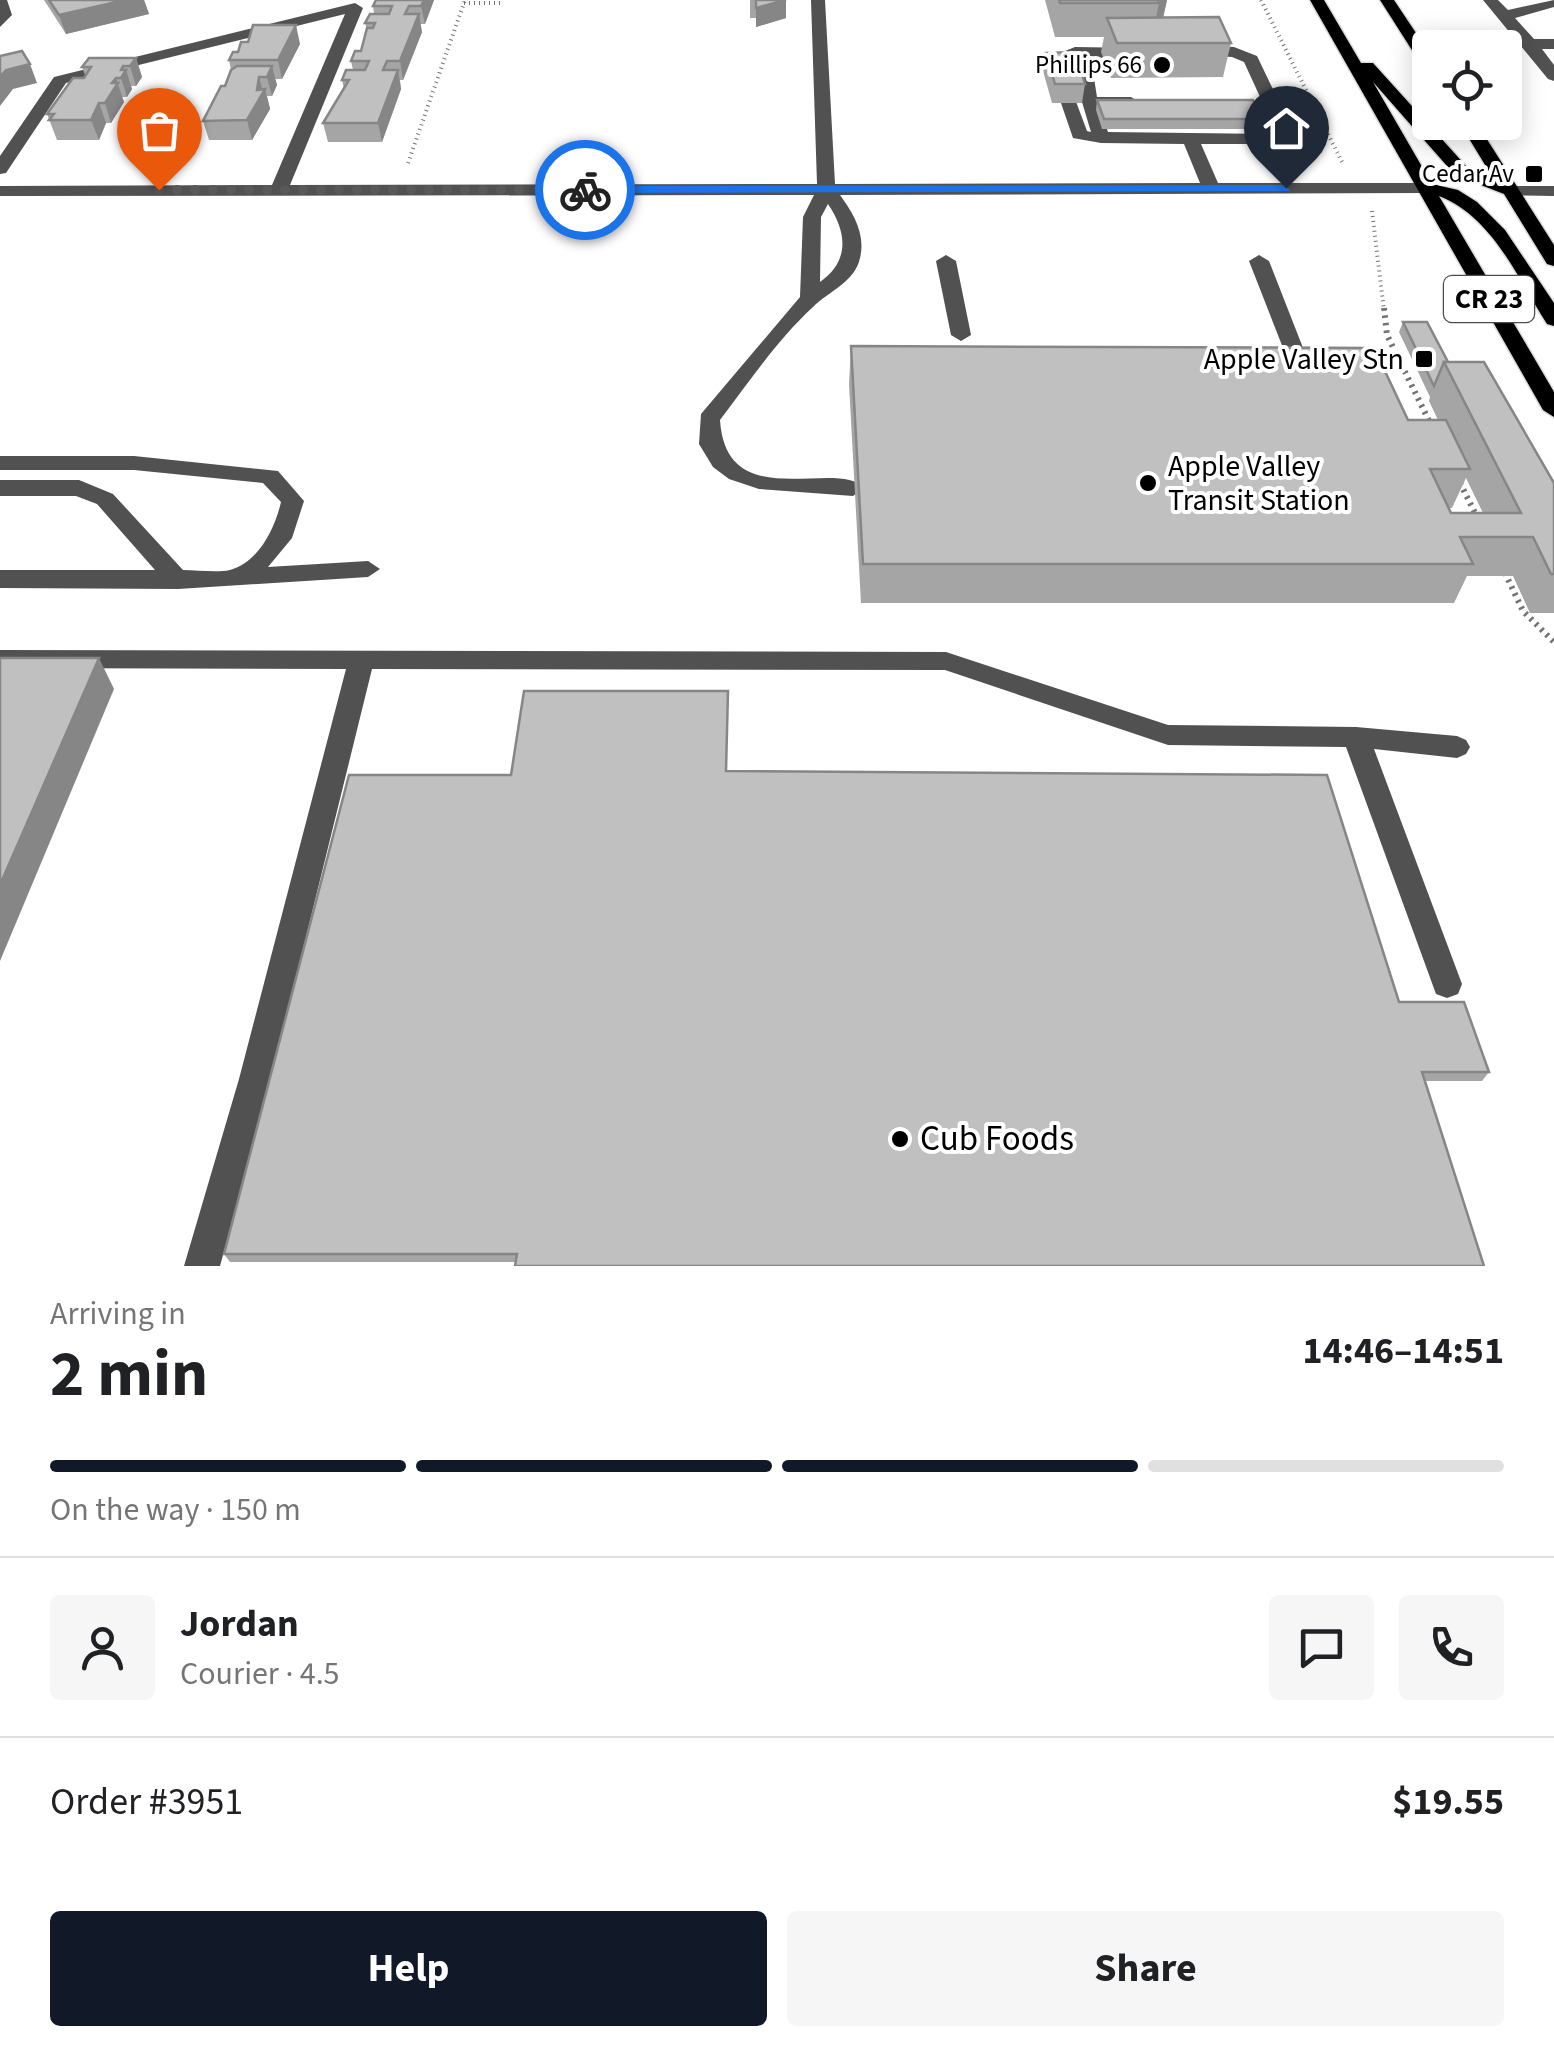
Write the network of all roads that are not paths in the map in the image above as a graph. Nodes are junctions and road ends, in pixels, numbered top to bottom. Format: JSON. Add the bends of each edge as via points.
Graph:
{"nodes":[{"id":1,"x":818,"y":0,"type":"edge"},
{"id":2,"x":1317,"y":0,"type":"edge"},
{"id":3,"x":1387,"y":0,"type":"edge"},
{"id":4,"x":1490,"y":0,"type":"edge"},
{"id":5,"x":0,"y":1,"type":"edge"},
{"id":6,"x":1554,"y":2,"type":"edge"},
{"id":7,"x":1504,"y":16,"type":"junction"},
{"id":8,"x":0,"y":22,"type":"edge"},
{"id":9,"x":1333,"y":28,"type":"junction"},
{"id":10,"x":1412,"y":38,"type":"edge"},
{"id":11,"x":1530,"y":44,"type":"junction"},
{"id":12,"x":1554,"y":44,"type":"edge"},
{"id":13,"x":1089,"y":51,"type":"junction"},
{"id":14,"x":1146,"y":51,"type":"edge"},
{"id":15,"x":1184,"y":51,"type":"edge"},
{"id":16,"x":1061,"y":71,"type":"edge"},
{"id":17,"x":1554,"y":76,"type":"edge"},
{"id":18,"x":1090,"y":102,"type":"junction"},
{"id":19,"x":1144,"y":102,"type":"edge"},
{"id":20,"x":1069,"y":103,"type":"edge"},
{"id":21,"x":1100,"y":138,"type":"junction"},
{"id":22,"x":1190,"y":139,"type":"junction"},
{"id":23,"x":1478,"y":140,"type":"edge"},
{"id":24,"x":0,"y":168,"type":"edge"},
{"id":25,"x":1212,"y":188,"type":"junction"},
{"id":26,"x":1424,"y":188,"type":"junction"},
{"id":27,"x":826,"y":189,"type":"junction"},
{"id":28,"x":0,"y":190,"type":"edge"},
{"id":29,"x":278,"y":190,"type":"junction"},
{"id":30,"x":1511,"y":191,"type":"junction"},
{"id":31,"x":1554,"y":191,"type":"edge"},
{"id":32,"x":946,"y":260,"type":"dead end"},
{"id":33,"x":1554,"y":260,"type":"edge"},
{"id":34,"x":1259,"y":262,"type":"dead end"},
{"id":35,"x":810,"y":298,"type":"junction"},
{"id":36,"x":1554,"y":320,"type":"edge"},
{"id":37,"x":960,"y":336,"type":"dead end"},
{"id":38,"x":1308,"y":386,"type":"edge"},
{"id":39,"x":1554,"y":410,"type":"edge"},
{"id":40,"x":0,"y":464,"type":"edge"},
{"id":41,"x":0,"y":488,"type":"edge"},
{"id":42,"x":854,"y":488,"type":"edge"},
{"id":43,"x":368,"y":569,"type":"dead end"},
{"id":44,"x":236,"y":578,"type":"junction"},
{"id":45,"x":0,"y":579,"type":"edge"},
{"id":46,"x":178,"y":580,"type":"junction"},
{"id":47,"x":0,"y":659,"type":"edge"},
{"id":48,"x":360,"y":662,"type":"junction"},
{"id":49,"x":1356,"y":738,"type":"junction"},
{"id":50,"x":1457,"y":748,"type":"dead end"},
{"id":51,"x":1447,"y":984,"type":"dead end"},
{"id":52,"x":202,"y":1266,"type":"edge"}],
"edges":[{"from":1,"to":27,"type":"street"},
{"from":2,"to":9,"type":"main road","number":"CR 23"},
{"from":3,"to":10,"type":"main road"},
{"from":4,"to":7,"type":"street"},
{"from":5,"to":8,"type":"street"},
{"from":6,"to":7,"type":"street"},
{"from":7,"to":11,"type":"street"},
{"from":9,"to":26,"type":"main road","number":"CR 23"},
{"from":9,"to":30,"type":"main road","via":[[1461,171]]},
{"from":11,"to":12,"type":"street"},
{"from":11,"to":17,"type":"street"},
{"from":13,"to":14,"type":"street"},
{"from":13,"to":16,"type":"street","via":[[1061,58]]},
{"from":13,"to":18,"type":"street","via":[[1083,59]]},
{"from":15,"to":22,"type":"street","via":[[1251,58],[1262,102],[1288,139]]},
{"from":18,"to":19,"type":"street"},
{"from":18,"to":21,"type":"street"},
{"from":20,"to":21,"type":"street","via":[[1079,134]]},
{"from":21,"to":22,"type":"street"},
{"from":22,"to":25,"type":"street"},
{"from":23,"to":30,"type":"main road","number":"CR 23"},
{"from":24,"to":29,"type":"street","via":[[60,80],[355,8]]},
{"from":25,"to":26,"type":"street"},
{"from":25,"to":27,"type":"street"},
{"from":26,"to":36,"type":"main road","via":[[1474,207]]},
{"from":26,"to":39,"type":"main road","number":"CR 23"},
{"from":27,"to":29,"type":"street"},
{"from":27,"to":35,"type":"street","via":[[812,216]]},
{"from":27,"to":35,"type":"street","via":[[848,216],[852,254],[847,271]]},
{"from":28,"to":29,"type":"street"},
{"from":30,"to":31,"type":"street"},
{"from":30,"to":33,"type":"main road","number":"CR 23"},
{"from":32,"to":37,"type":"street"},
{"from":34,"to":38,"type":"street"},
{"from":35,"to":42,"type":"street","via":[[709,418],[710,445],[732,471],[758,483]]},
{"from":40,"to":44,"type":"street","via":[[134,462],[270,476],[293,501],[288,530],[264,560]]},
{"from":41,"to":46,"type":"street","via":[[79,488],[106,499]]},
{"from":43,"to":44,"type":"street"},
{"from":44,"to":46,"type":"street"},
{"from":45,"to":46,"type":"street"},
{"from":47,"to":48,"type":"street"},
{"from":48,"to":49,"type":"street","via":[[946,661],[1168,734]]},
{"from":48,"to":52,"type":"street"},
{"from":49,"to":50,"type":"street"},
{"from":49,"to":51,"type":"street"}]}
